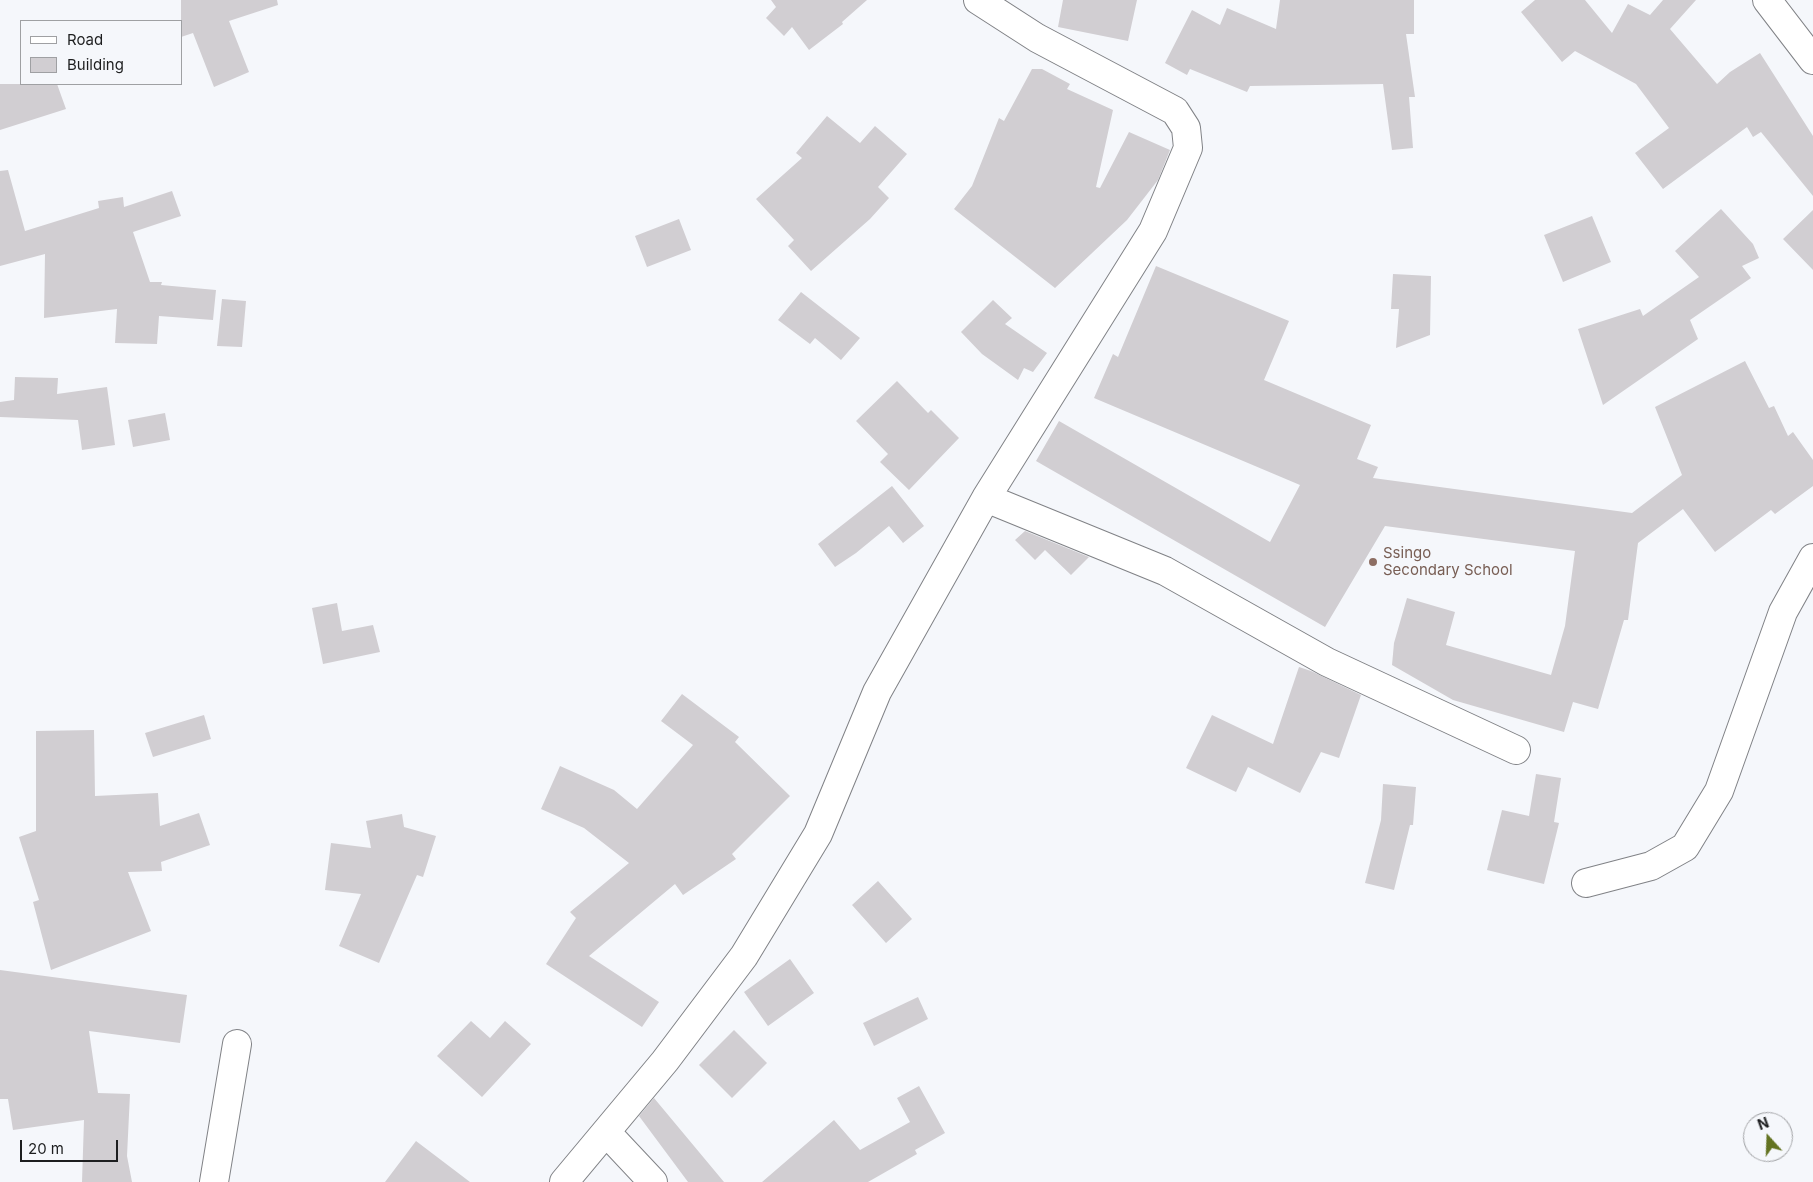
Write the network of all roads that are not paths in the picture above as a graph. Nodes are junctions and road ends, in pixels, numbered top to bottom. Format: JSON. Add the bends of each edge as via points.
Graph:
{"nodes":[{"id":1,"x":978,"y":0,"type":"edge"},
{"id":2,"x":1767,"y":0,"type":"edge"},
{"id":3,"x":1813,"y":60,"type":"edge"},
{"id":4,"x":986,"y":498,"type":"junction"},
{"id":5,"x":1813,"y":558,"type":"edge"},
{"id":6,"x":1516,"y":750,"type":"dead end"},
{"id":7,"x":1586,"y":884,"type":"dead end"},
{"id":8,"x":237,"y":1044,"type":"dead end"},
{"id":9,"x":606,"y":1132,"type":"junction"},
{"id":10,"x":214,"y":1182,"type":"edge"},
{"id":11,"x":564,"y":1182,"type":"edge"},
{"id":12,"x":653,"y":1182,"type":"edge"}],
"edges":[{"from":1,"to":4,"type":"street","via":[[1037,38],[1175,112],[1186,128],[1188,148],[1153,231]]},
{"from":2,"to":3,"type":"street"},
{"from":4,"to":6,"type":"street","via":[[1165,571],[1327,662]]},
{"from":4,"to":9,"type":"street","via":[[877,692],[818,834],[744,956],[665,1061]]},
{"from":5,"to":7,"type":"street","via":[[1783,612],[1719,791],[1685,847],[1651,866]]},
{"from":8,"to":10,"type":"street"},
{"from":9,"to":11,"type":"street"},
{"from":9,"to":12,"type":"street"}]}
